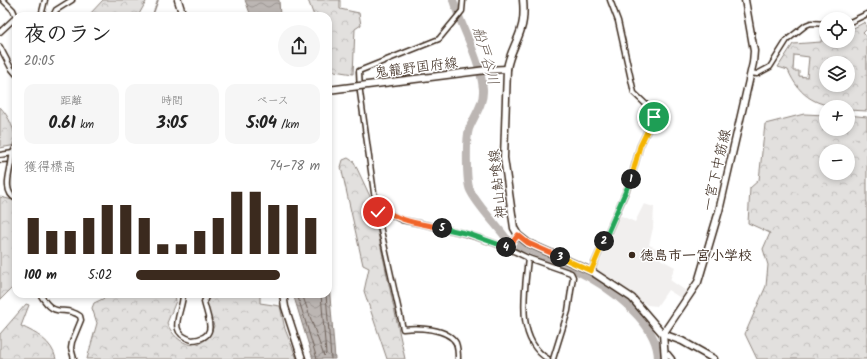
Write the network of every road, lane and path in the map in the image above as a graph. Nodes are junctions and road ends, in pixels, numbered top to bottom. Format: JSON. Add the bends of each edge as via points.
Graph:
{"nodes":[{"id":1,"x":3,"y":0,"type":"edge"},
{"id":2,"x":46,"y":0,"type":"edge"},
{"id":3,"x":72,"y":0,"type":"edge"},
{"id":4,"x":178,"y":0,"type":"edge"},
{"id":5,"x":463,"y":0,"type":"edge"},
{"id":6,"x":523,"y":0,"type":"edge"},
{"id":7,"x":610,"y":0,"type":"edge"},
{"id":8,"x":745,"y":0,"type":"edge"},
{"id":9,"x":14,"y":12,"type":"edge"},
{"id":10,"x":42,"y":12,"type":"edge"},
{"id":11,"x":55,"y":12,"type":"edge"},
{"id":12,"x":182,"y":12,"type":"edge"},
{"id":13,"x":867,"y":14,"type":"edge"},
{"id":14,"x":855,"y":20,"type":"edge"},
{"id":15,"x":12,"y":21,"type":"edge"},
{"id":16,"x":819,"y":24,"type":"edge"},
{"id":17,"x":0,"y":32,"type":"edge"},
{"id":18,"x":0,"y":46,"type":"edge"},
{"id":19,"x":507,"y":68,"type":"junction"},
{"id":20,"x":12,"y":70,"type":"edge"},
{"id":21,"x":751,"y":73,"type":"junction"},
{"id":22,"x":332,"y":89,"type":"edge"},
{"id":23,"x":0,"y":155,"type":"edge"},
{"id":24,"x":12,"y":156,"type":"edge"},
{"id":25,"x":12,"y":157,"type":"edge"},
{"id":26,"x":0,"y":160,"type":"edge"},
{"id":27,"x":12,"y":161,"type":"edge"},
{"id":28,"x":12,"y":194,"type":"edge"},
{"id":29,"x":380,"y":206,"type":"junction"},
{"id":30,"x":516,"y":237,"type":"junction"},
{"id":31,"x":509,"y":247,"type":"junction"},
{"id":32,"x":528,"y":258,"type":"junction"},
{"id":33,"x":591,"y":271,"type":"junction"},
{"id":34,"x":42,"y":298,"type":"edge"},
{"id":35,"x":183,"y":298,"type":"edge"},
{"id":36,"x":206,"y":298,"type":"edge"},
{"id":37,"x":284,"y":298,"type":"edge"},
{"id":38,"x":663,"y":334,"type":"junction"},
{"id":39,"x":664,"y":356,"type":"edge"},
{"id":40,"x":74,"y":359,"type":"edge"},
{"id":41,"x":302,"y":359,"type":"edge"},
{"id":42,"x":458,"y":359,"type":"edge"},
{"id":43,"x":548,"y":359,"type":"edge"},
{"id":44,"x":553,"y":359,"type":"edge"},
{"id":45,"x":672,"y":359,"type":"edge"},
{"id":46,"x":714,"y":359,"type":"edge"}],
"edges":[{"from":1,"to":9,"type":"street"},
{"from":2,"to":10,"type":"street"},
{"from":3,"to":11,"type":"street"},
{"from":4,"to":12,"type":"main road"},
{"from":5,"to":29,"type":"street","via":[[462,11],[440,38],[359,71],[374,193]]},
{"from":6,"to":19,"type":"main road","name":"神山鮎喰線","via":[[521,30],[509,56]]},
{"from":7,"to":33,"type":"street","via":[[618,21],[634,92],[652,111],[654,117],[640,146],[630,182]]},
{"from":8,"to":21,"type":"main road","name":"一宮下中筋線","via":[[754,51]]},
{"from":13,"to":14,"type":"street"},
{"from":15,"to":17,"type":"street"},
{"from":16,"to":21,"type":"street","via":[[806,25],[788,40],[770,67],[757,74]]},
{"from":18,"to":20,"type":"street"},
{"from":19,"to":22,"type":"main road","name":"鬼籠野国府線","bridge":true},
{"from":19,"to":30,"type":"main road","name":"神山鮎喰線","via":[[504,168]]},
{"from":21,"to":38,"type":"main road","name":"一宮下中筋線","via":[[719,211],[698,282]]},
{"from":23,"to":24,"type":"street"},
{"from":25,"to":26,"type":"street"},
{"from":27,"to":28,"type":"street","bridge":true,"via":[[7,183]]},
{"from":29,"to":31,"type":"street","via":[[402,220],[469,234]]},
{"from":29,"to":42,"type":"street","via":[[378,217],[403,329],[424,328],[451,337],[456,344]]},
{"from":30,"to":31,"type":"street"},
{"from":30,"to":33,"type":"main road","name":"神山鮎喰線"},
{"from":31,"to":32,"type":"street"},
{"from":32,"to":43,"type":"street","via":[[524,303],[526,321],[533,346]]},
{"from":32,"to":44,"type":"street","via":[[570,273],[573,277],[568,311]]},
{"from":33,"to":38,"type":"main road","name":"神山鮎喰線","via":[[632,298]]},
{"from":34,"to":40,"type":"street","via":[[47,306],[54,310],[80,316],[81,320],[71,348]]},
{"from":35,"to":36,"type":"street","via":[[176,328],[181,335],[192,340],[206,336],[210,329],[210,319],[204,302]]},
{"from":37,"to":41,"type":"main road"},
{"from":38,"to":39,"type":"main road"},
{"from":38,"to":46,"type":"main road","via":[[682,341]]},
{"from":39,"to":45,"type":"street","via":[[668,354]]}]}
